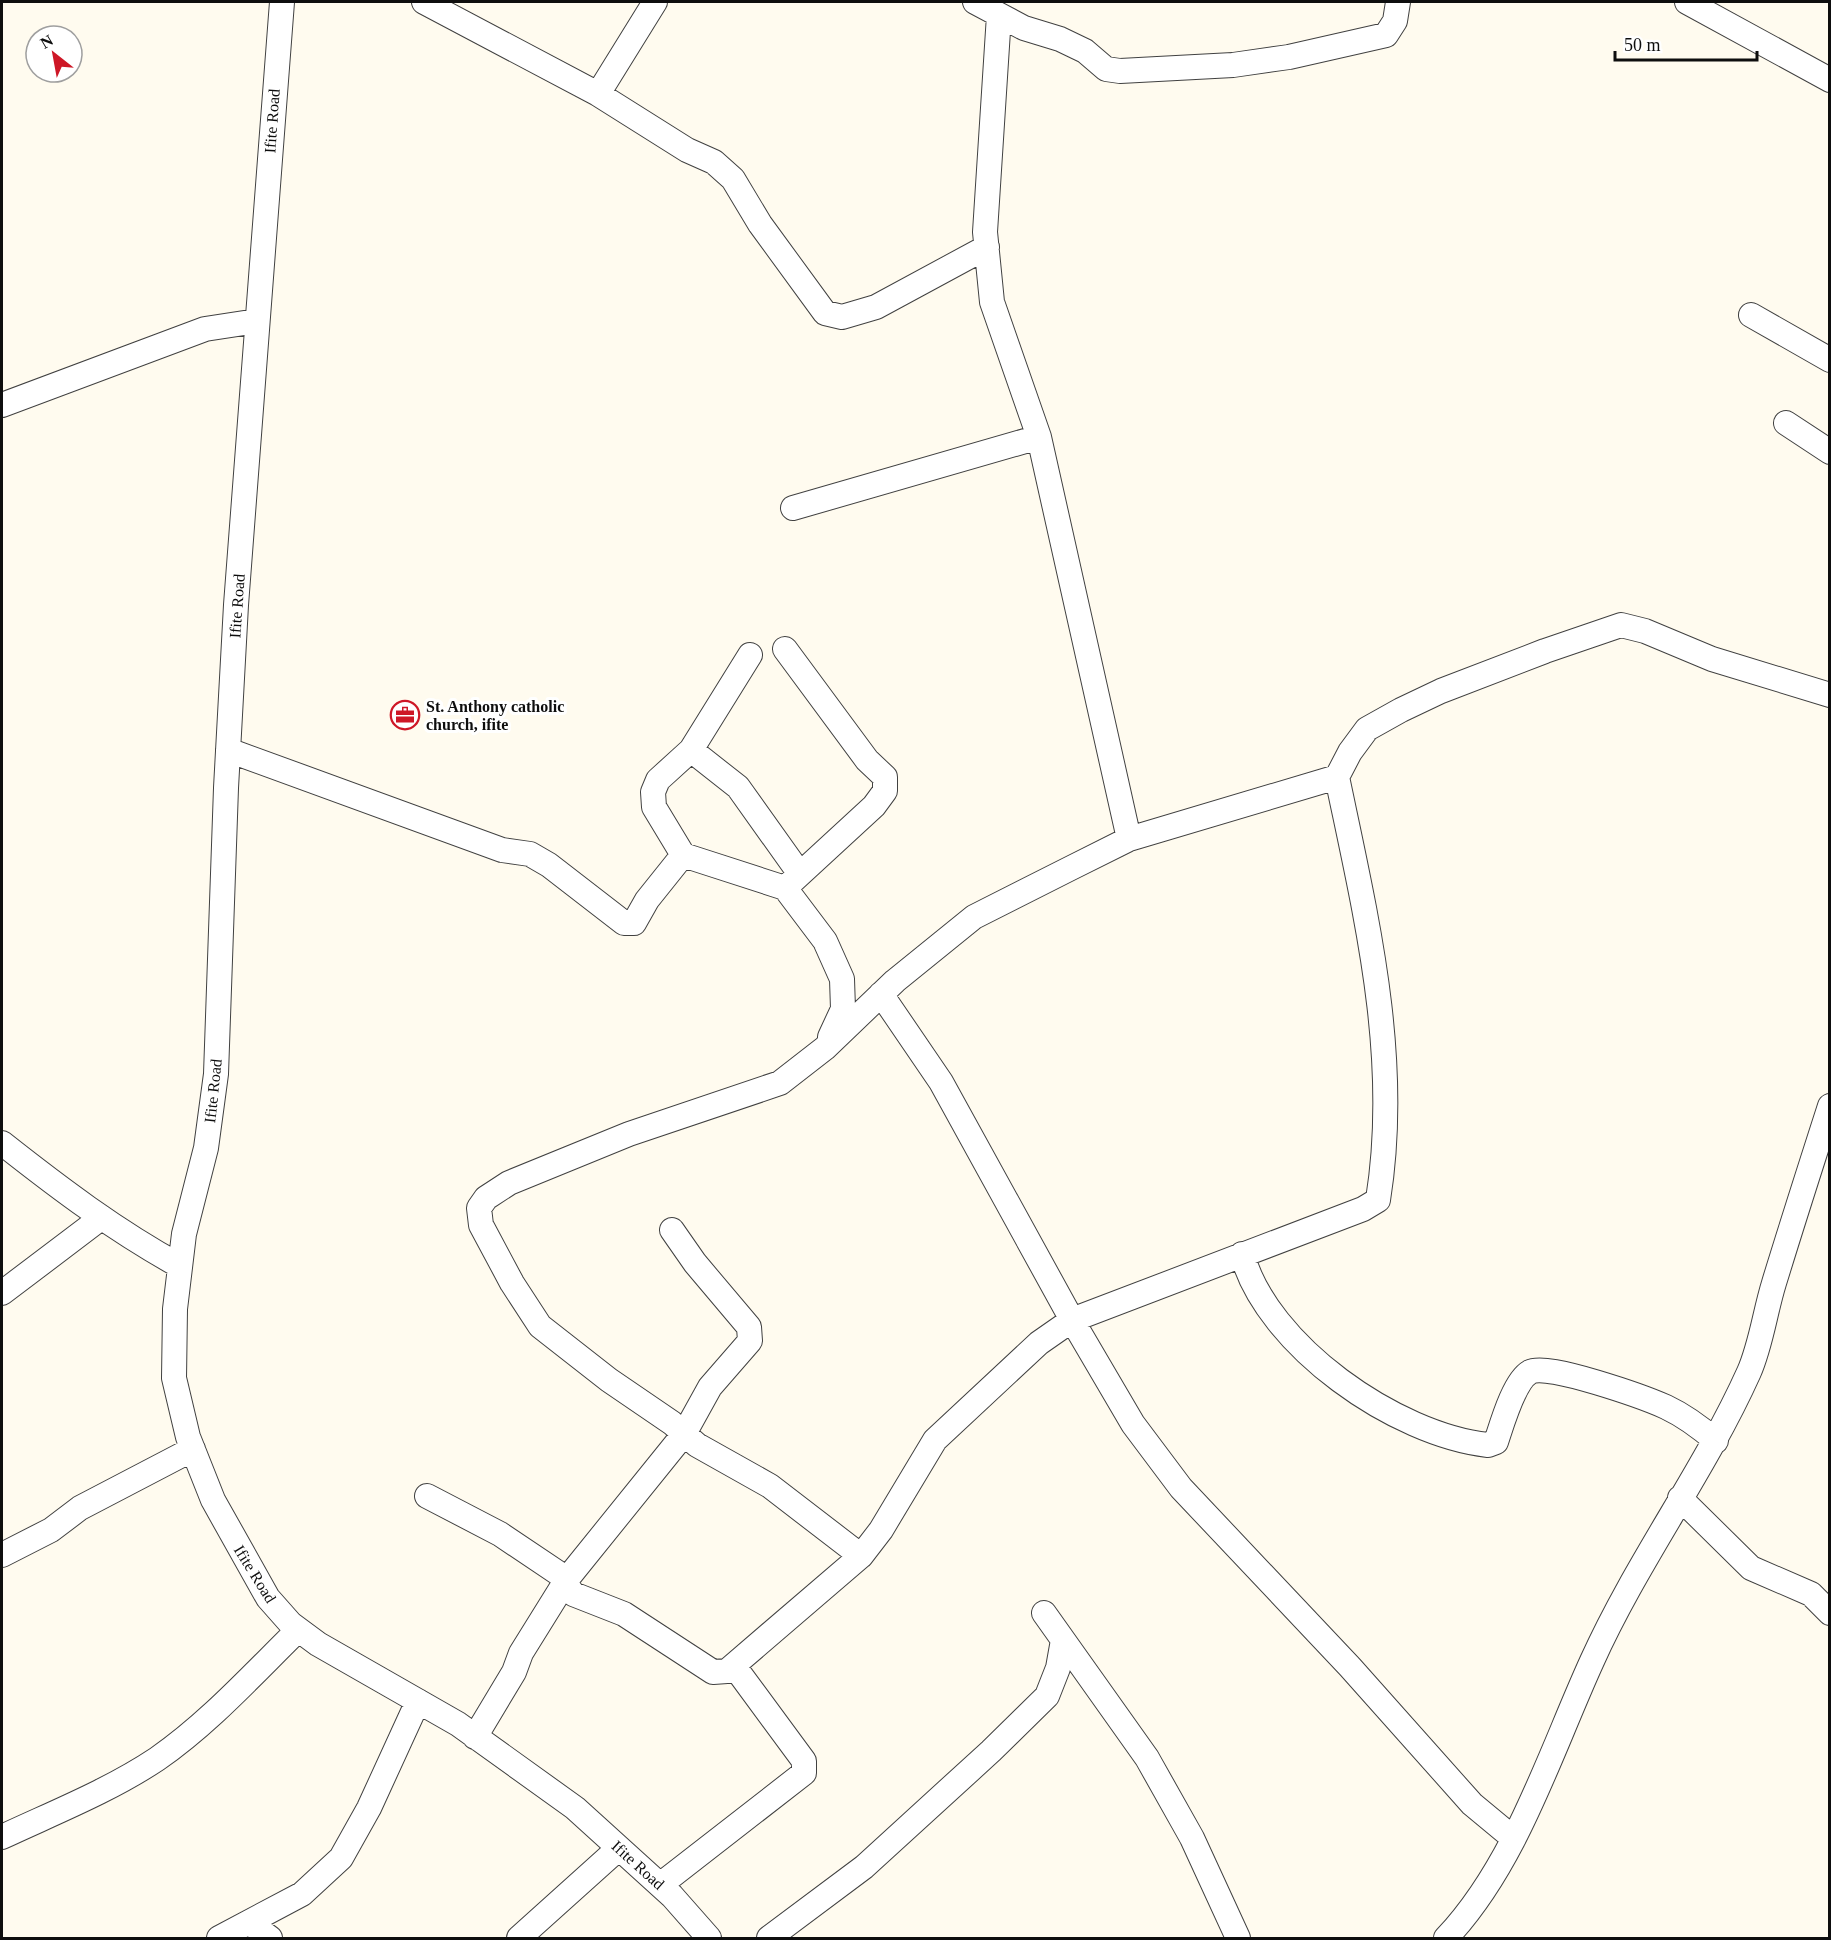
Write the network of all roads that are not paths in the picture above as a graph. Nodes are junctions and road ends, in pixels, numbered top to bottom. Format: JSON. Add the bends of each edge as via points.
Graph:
{"nodes":[{"id":1,"x":282,"y":2,"type":"edge"},
{"id":2,"x":424,"y":2,"type":"edge"},
{"id":3,"x":655,"y":2,"type":"edge"},
{"id":4,"x":1398,"y":2,"type":"edge"},
{"id":5,"x":1687,"y":2,"type":"edge"},
{"id":6,"x":985,"y":6,"type":"edge"},
{"id":7,"x":1830,"y":80,"type":"edge"},
{"id":8,"x":598,"y":94,"type":"junction"},
{"id":9,"x":987,"y":247,"type":"junction"},
{"id":10,"x":1751,"y":315,"type":"dead end"},
{"id":11,"x":256,"y":321,"type":"junction"},
{"id":12,"x":1830,"y":360,"type":"edge"},
{"id":13,"x":2,"y":405,"type":"edge"},
{"id":14,"x":1786,"y":423,"type":"dead end"},
{"id":15,"x":1040,"y":437,"type":"junction"},
{"id":16,"x":1830,"y":452,"type":"edge"},
{"id":17,"x":793,"y":508,"type":"dead end"},
{"id":18,"x":785,"y":649,"type":"dead end"},
{"id":19,"x":750,"y":655,"type":"dead end"},
{"id":20,"x":1830,"y":695,"type":"edge"},
{"id":21,"x":228,"y":750,"type":"junction"},
{"id":22,"x":691,"y":750,"type":"junction"},
{"id":23,"x":1337,"y":777,"type":"junction"},
{"id":24,"x":1129,"y":839,"type":"junction"},
{"id":25,"x":683,"y":855,"type":"junction"},
{"id":26,"x":792,"y":881,"type":"junction"},
{"id":27,"x":881,"y":994,"type":"junction"},
{"id":28,"x":825,"y":1048,"type":"junction"},
{"id":29,"x":1830,"y":1106,"type":"edge"},
{"id":30,"x":2,"y":1143,"type":"edge"},
{"id":31,"x":101,"y":1218,"type":"junction"},
{"id":32,"x":672,"y":1230,"type":"dead end"},
{"id":33,"x":1242,"y":1254,"type":"junction"},
{"id":34,"x":180,"y":1266,"type":"junction"},
{"id":35,"x":2,"y":1293,"type":"edge"},
{"id":36,"x":1072,"y":1320,"type":"junction"},
{"id":37,"x":684,"y":1434,"type":"junction"},
{"id":38,"x":1716,"y":1441,"type":"junction"},
{"id":39,"x":193,"y":1449,"type":"junction"},
{"id":40,"x":427,"y":1496,"type":"dead end"},
{"id":41,"x":1680,"y":1498,"type":"junction"},
{"id":42,"x":2,"y":1555,"type":"edge"},
{"id":43,"x":861,"y":1556,"type":"junction"},
{"id":44,"x":567,"y":1580,"type":"junction"},
{"id":45,"x":1044,"y":1613,"type":"dead end"},
{"id":46,"x":1830,"y":1613,"type":"edge"},
{"id":47,"x":298,"y":1630,"type":"junction"},
{"id":48,"x":1063,"y":1640,"type":"junction"},
{"id":49,"x":734,"y":1666,"type":"junction"},
{"id":50,"x":418,"y":1701,"type":"junction"},
{"id":51,"x":475,"y":1737,"type":"junction"},
{"id":52,"x":2,"y":1837,"type":"edge"},
{"id":53,"x":1513,"y":1838,"type":"junction"},
{"id":54,"x":619,"y":1848,"type":"junction"},
{"id":55,"x":660,"y":1885,"type":"junction"},
{"id":56,"x":250,"y":1923,"type":"junction"},
{"id":57,"x":219,"y":1938,"type":"edge"},
{"id":58,"x":270,"y":1938,"type":"edge"},
{"id":59,"x":519,"y":1938,"type":"edge"},
{"id":60,"x":708,"y":1938,"type":"edge"},
{"id":61,"x":769,"y":1938,"type":"edge"},
{"id":62,"x":1238,"y":1938,"type":"edge"},
{"id":63,"x":1446,"y":1938,"type":"edge"}],
"edges":[{"from":1,"to":11,"type":"street","name":"Ifite Road"},
{"from":2,"to":8,"type":"street"},
{"from":3,"to":8,"type":"street"},
{"from":4,"to":6,"type":"street","via":[[1395,21],[1386,35],[1233,65],[1120,71],[1106,69],[1085,51],[1024,28]]},
{"from":5,"to":7,"type":"street"},
{"from":6,"to":9,"type":"street"},
{"from":8,"to":9,"type":"street","via":[[687,150],[714,162],[733,178],[760,224],[825,313],[842,317],[876,307]]},
{"from":9,"to":15,"type":"street","via":[[992,302]]},
{"from":10,"to":12,"type":"street"},
{"from":11,"to":13,"type":"street","via":[[205,329]]},
{"from":11,"to":21,"type":"street","name":"Ifite Road"},
{"from":14,"to":16,"type":"street"},
{"from":15,"to":17,"type":"street"},
{"from":15,"to":24,"type":"street"},
{"from":18,"to":26,"type":"street","via":[[867,760],[885,777],[885,791],[874,806]]},
{"from":19,"to":22,"type":"street"},
{"from":20,"to":23,"type":"street","via":[[1712,659],[1621,625],[1441,691],[1401,710],[1367,729]]},
{"from":21,"to":25,"type":"street","via":[[502,850],[530,854],[624,923],[634,923]]},
{"from":21,"to":34,"type":"street","name":"Ifite Road","via":[[216,1074],[206,1148]]},
{"from":22,"to":25,"type":"street","via":[[658,780],[653,792],[654,807]]},
{"from":22,"to":26,"type":"street","via":[[738,787]]},
{"from":23,"to":24,"type":"street"},
{"from":23,"to":33,"type":"street","via":[[1376,968],[1385,1059],[1378,1200]]},
{"from":24,"to":27,"type":"street","via":[[974,917]]},
{"from":25,"to":26,"type":"street"},
{"from":26,"to":28,"type":"street","via":[[842,979],[843,1009]]},
{"from":27,"to":28,"type":"street"},
{"from":27,"to":36,"type":"street","via":[[941,1082]]},
{"from":28,"to":37,"type":"street","via":[[780,1083],[629,1134],[520,1179],[486,1198],[479,1208],[481,1225],[540,1326]]},
{"from":29,"to":38,"type":"street","via":[[1750,1369]]},
{"from":30,"to":31,"type":"street"},
{"from":31,"to":34,"type":"street"},
{"from":31,"to":35,"type":"street"},
{"from":32,"to":37,"type":"street","via":[[694,1263],[749,1327],[751,1335],[710,1387]]},
{"from":33,"to":36,"type":"street"},
{"from":33,"to":38,"type":"street","via":[[1248,1276],[1273,1316],[1297,1343],[1377,1407],[1406,1422],[1488,1445],[1496,1442],[1518,1386],[1527,1373],[1541,1368],[1603,1384],[1666,1407]]},
{"from":34,"to":39,"type":"street","name":"Ifite Road","via":[[174,1378]]},
{"from":36,"to":43,"type":"street","via":[[1039,1343],[935,1440]]},
{"from":36,"to":53,"type":"street","via":[[1134,1424],[1181,1488],[1320,1634],[1472,1804]]},
{"from":37,"to":43,"type":"street","via":[[771,1486]]},
{"from":37,"to":44,"type":"street"},
{"from":38,"to":41,"type":"street"},
{"from":39,"to":42,"type":"street","via":[[80,1508],[51,1530]]},
{"from":39,"to":47,"type":"street","name":"Ifite Road","via":[[213,1500],[249,1567],[268,1598]]},
{"from":40,"to":44,"type":"street","via":[[500,1534]]},
{"from":41,"to":46,"type":"street","via":[[1751,1568],[1811,1594]]},
{"from":41,"to":53,"type":"street","via":[[1592,1659]]},
{"from":43,"to":49,"type":"street"},
{"from":44,"to":49,"type":"street","via":[[573,1594],[624,1614],[713,1672]]},
{"from":44,"to":51,"type":"street"},
{"from":45,"to":48,"type":"street"},
{"from":47,"to":50,"type":"street","name":"Ifite Road"},
{"from":47,"to":52,"type":"street","via":[[207,1718],[156,1759],[80,1801]]},
{"from":48,"to":61,"type":"street","via":[[1047,1696],[864,1867]]},
{"from":48,"to":62,"type":"street","via":[[1148,1758],[1192,1838]]},
{"from":49,"to":55,"type":"street","via":[[804,1761],[804,1773]]},
{"from":50,"to":51,"type":"street","name":"Ifite Road"},
{"from":50,"to":56,"type":"street","via":[[369,1808],[341,1858],[302,1894]]},
{"from":51,"to":54,"type":"street","name":"Ifite Road","via":[[575,1808]]},
{"from":53,"to":63,"type":"street","via":[[1486,1888]]},
{"from":54,"to":55,"type":"street","name":"Ifite Road"},
{"from":54,"to":59,"type":"street"},
{"from":55,"to":60,"type":"street","name":"Ifite Road"},
{"from":56,"to":57,"type":"street"},
{"from":56,"to":58,"type":"street"}]}
